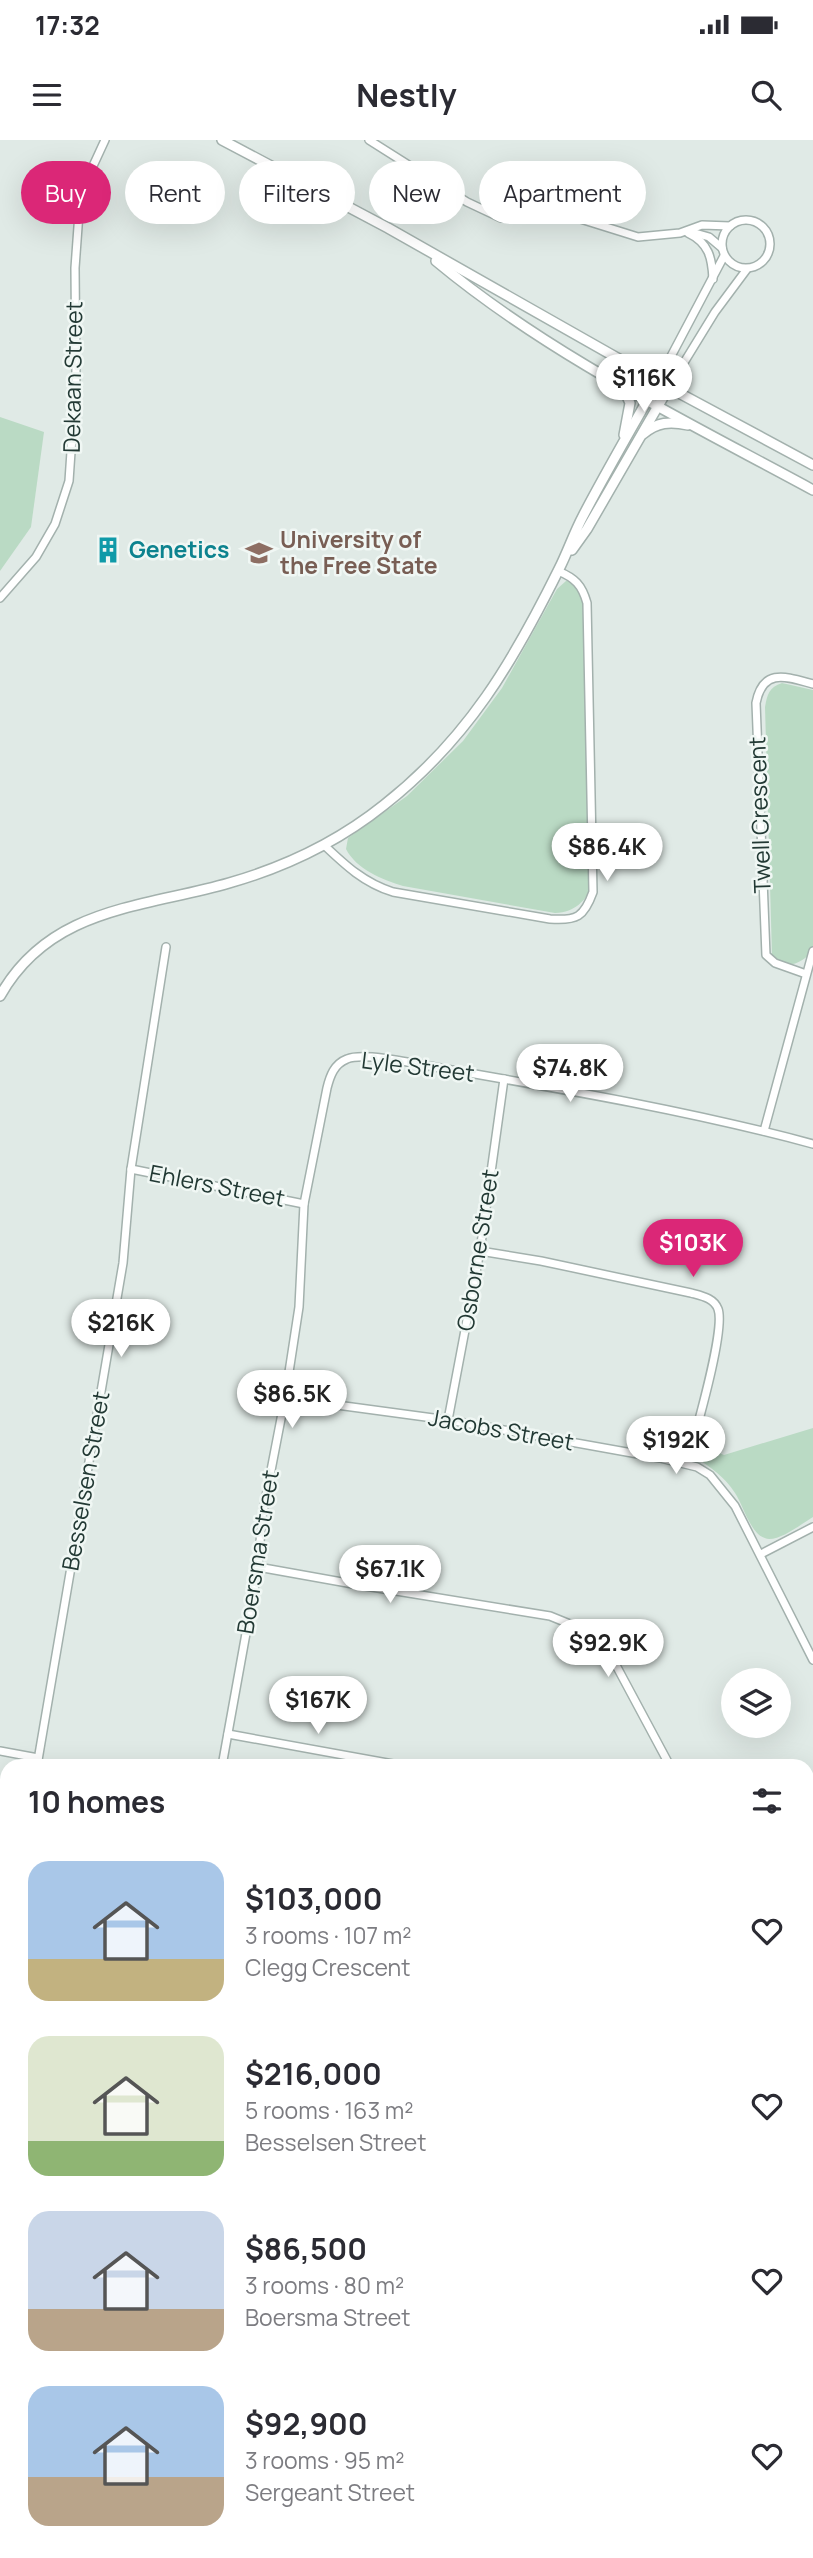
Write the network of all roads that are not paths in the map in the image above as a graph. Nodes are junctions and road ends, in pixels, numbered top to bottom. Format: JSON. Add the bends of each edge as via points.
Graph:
{"nodes":[{"id":1,"x":105,"y":140,"type":"edge"},
{"id":2,"x":222,"y":140,"type":"edge"},
{"id":3,"x":369,"y":140,"type":"edge"},
{"id":4,"x":730,"y":226,"type":"junction"},
{"id":5,"x":684,"y":233,"type":"junction"},
{"id":6,"x":422,"y":249,"type":"junction"},
{"id":7,"x":723,"y":252,"type":"junction"},
{"id":8,"x":747,"y":269,"type":"junction"},
{"id":9,"x":713,"y":279,"type":"junction"},
{"id":10,"x":658,"y":382,"type":"junction"},
{"id":11,"x":622,"y":385,"type":"junction"},
{"id":12,"x":668,"y":387,"type":"junction"},
{"id":13,"x":648,"y":399,"type":"junction"},
{"id":14,"x":658,"y":405,"type":"junction"},
{"id":15,"x":700,"y":428,"type":"junction"},
{"id":16,"x":638,"y":438,"type":"junction"},
{"id":17,"x":621,"y":447,"type":"junction"},
{"id":18,"x":813,"y":465,"type":"edge"},
{"id":19,"x":813,"y":490,"type":"edge"},
{"id":20,"x":559,"y":570,"type":"junction"},
{"id":21,"x":0,"y":598,"type":"edge"},
{"id":22,"x":813,"y":684,"type":"edge"},
{"id":23,"x":324,"y":845,"type":"junction"},
{"id":24,"x":166,"y":947,"type":"dead end"},
{"id":25,"x":813,"y":951,"type":"edge"},
{"id":26,"x":806,"y":974,"type":"junction"},
{"id":27,"x":0,"y":996,"type":"edge"},
{"id":28,"x":504,"y":1079,"type":"junction"},
{"id":29,"x":327,"y":1088,"type":"joint"},
{"id":30,"x":764,"y":1131,"type":"junction"},
{"id":31,"x":813,"y":1143,"type":"edge"},
{"id":32,"x":131,"y":1169,"type":"junction"},
{"id":33,"x":304,"y":1204,"type":"junction"},
{"id":34,"x":480,"y":1251,"type":"junction"},
{"id":35,"x":285,"y":1398,"type":"junction"},
{"id":36,"x":448,"y":1420,"type":"junction"},
{"id":37,"x":687,"y":1464,"type":"junction"},
{"id":38,"x":813,"y":1527,"type":"edge"},
{"id":39,"x":761,"y":1554,"type":"junction"},
{"id":40,"x":258,"y":1567,"type":"junction"},
{"id":41,"x":813,"y":1660,"type":"edge"},
{"id":42,"x":228,"y":1734,"type":"junction"},
{"id":43,"x":0,"y":1751,"type":"edge"},
{"id":44,"x":28,"y":1759,"type":"edge"},
{"id":45,"x":39,"y":1759,"type":"edge"},
{"id":46,"x":223,"y":1759,"type":"edge"},
{"id":47,"x":368,"y":1759,"type":"edge"},
{"id":48,"x":666,"y":1759,"type":"edge"}],
"edges":[{"from":1,"to":21,"type":"street","name":"Dekaan Street","via":[[83,195],[76,238],[76,378],[69,481],[55,524],[36,557]]},
{"from":2,"to":6,"type":"street"},
{"from":3,"to":5,"type":"street","via":[[467,202],[501,218],[574,217],[638,237]]},
{"from":4,"to":5,"type":"street","via":[[702,225]]},
{"from":4,"to":7,"type":"street","via":[[723,236]]},
{"from":4,"to":8,"type":"street","via":[[755,221],[770,240],[765,260]]},
{"from":5,"to":7,"type":"street","via":[[709,237]]},
{"from":5,"to":9,"type":"street","via":[[697,237],[708,250]]},
{"from":6,"to":10,"type":"street"},
{"from":6,"to":11,"type":"street","via":[[515,321]]},
{"from":7,"to":8,"type":"street","via":[[730,263]]},
{"from":7,"to":9,"type":"street"},
{"from":8,"to":12,"type":"street"},
{"from":9,"to":10,"type":"street"},
{"from":10,"to":12,"type":"street"},
{"from":10,"to":13,"type":"street"},
{"from":11,"to":13,"type":"street"},
{"from":11,"to":17,"type":"street","via":[[630,413]]},
{"from":12,"to":14,"type":"street"},
{"from":12,"to":18,"type":"street"},
{"from":13,"to":14,"type":"street"},
{"from":13,"to":17,"type":"street"},
{"from":14,"to":15,"type":"street"},
{"from":14,"to":16,"type":"street"},
{"from":15,"to":16,"type":"street","via":[[667,422]]},
{"from":15,"to":19,"type":"street"},
{"from":16,"to":20,"type":"street"},
{"from":17,"to":20,"type":"street"},
{"from":20,"to":23,"type":"street","via":[[466,727],[393,797]]},
{"from":20,"to":23,"type":"street","via":[[581,586],[587,603],[593,892],[583,913],[566,920],[550,919],[393,892],[351,871]]},
{"from":22,"to":26,"type":"street","name":"Twell Crescent","via":[[775,677],[762,685],[756,703],[766,955]]},
{"from":23,"to":27,"type":"street","via":[[230,883],[85,920],[26,960]]},
{"from":24,"to":32,"type":"street","name":"Besselsen Street"},
{"from":25,"to":26,"type":"street"},
{"from":26,"to":30,"type":"street"},
{"from":28,"to":29,"type":"street","name":"Lyle Street","via":[[358,1057],[337,1066]]},
{"from":28,"to":30,"type":"street","name":"Lyle Street"},
{"from":28,"to":34,"type":"street","name":"Osborne Street"},
{"from":29,"to":33,"type":"street","name":"Boersma Street"},
{"from":30,"to":31,"type":"street","name":"Lyle Street"},
{"from":32,"to":33,"type":"street","name":"Ehlers Street"},
{"from":32,"to":45,"type":"street","name":"Besselsen Street","via":[[123,1263]]},
{"from":33,"to":35,"type":"street","name":"Boersma Street","via":[[299,1307]]},
{"from":34,"to":36,"type":"street","name":"Osborne Street"},
{"from":34,"to":37,"type":"street","via":[[708,1297],[718,1307],[720,1320],[710,1373]]},
{"from":35,"to":36,"type":"street","name":"Jacobs Street"},
{"from":35,"to":40,"type":"street","name":"Boersma Street","via":[[262,1517]]},
{"from":36,"to":37,"type":"street","name":"Jacobs Street"},
{"from":37,"to":39,"type":"street","name":"Jacobs Street","via":[[710,1475],[723,1490]]},
{"from":38,"to":39,"type":"street"},
{"from":39,"to":41,"type":"street","name":"Jacobs Street"},
{"from":40,"to":42,"type":"street","name":"Boersma Street"},
{"from":40,"to":48,"type":"street","via":[[527,1611],[576,1625],[599,1640],[610,1654]]},
{"from":42,"to":46,"type":"street","name":"Boersma Street"},
{"from":42,"to":47,"type":"street"},
{"from":43,"to":44,"type":"street"}]}
